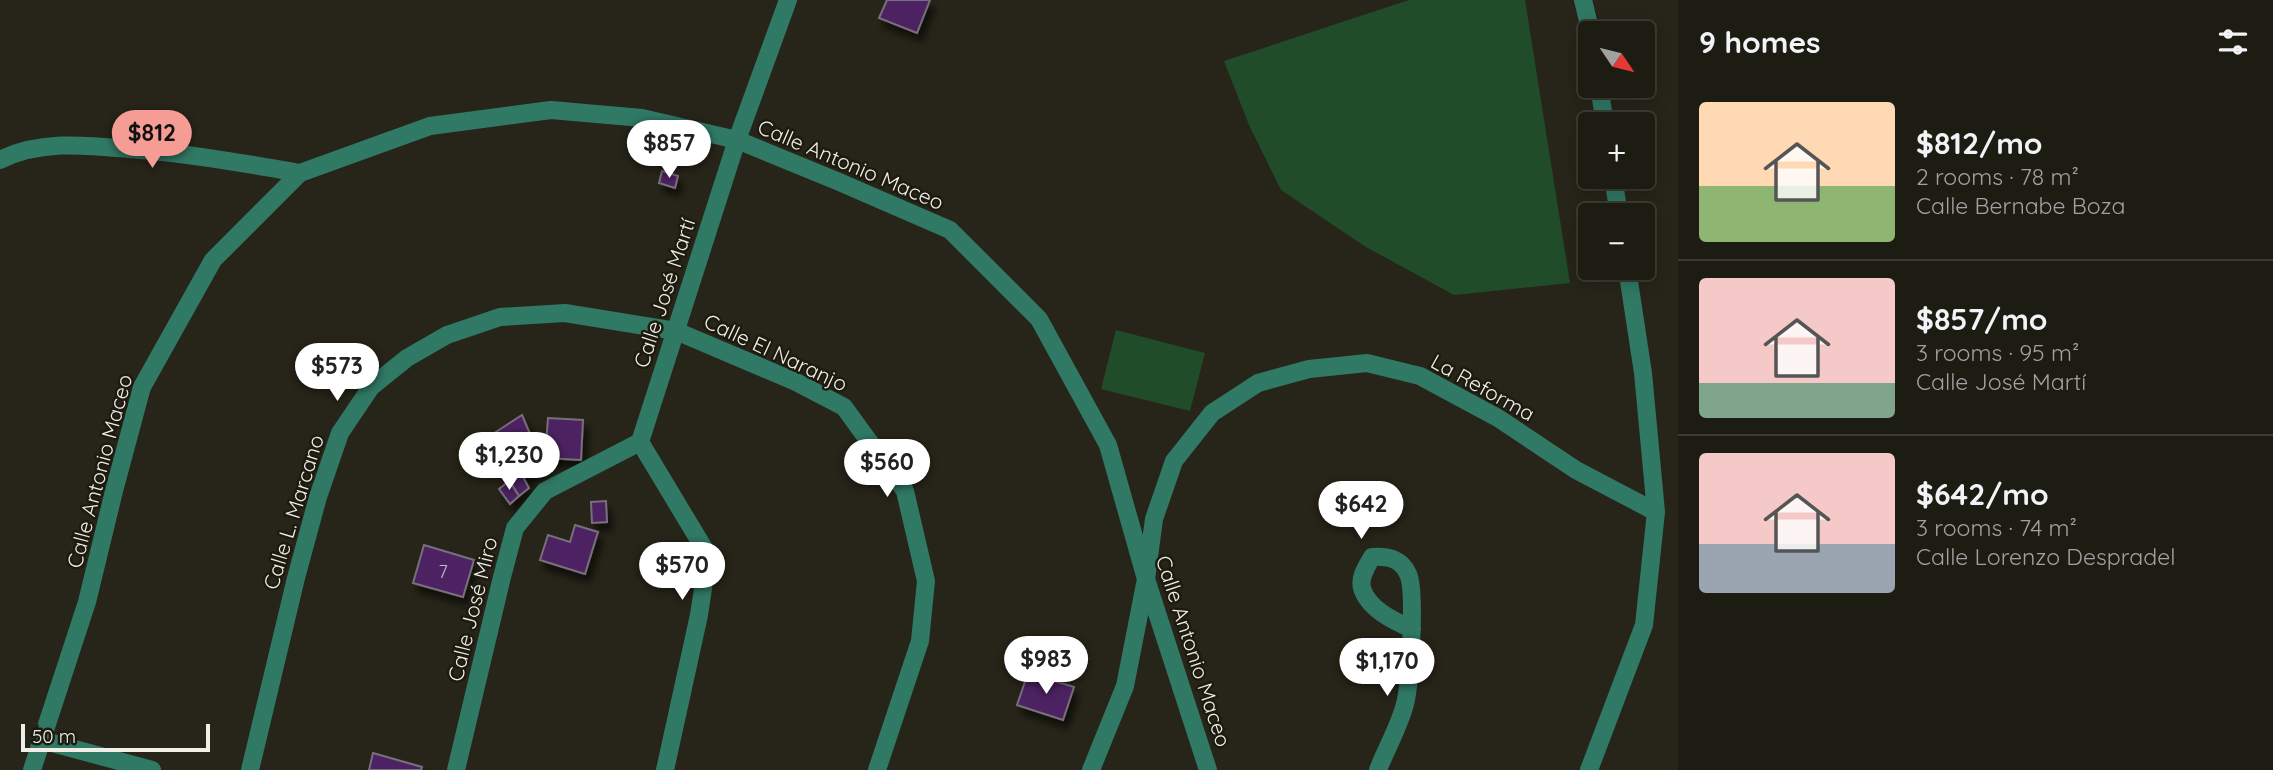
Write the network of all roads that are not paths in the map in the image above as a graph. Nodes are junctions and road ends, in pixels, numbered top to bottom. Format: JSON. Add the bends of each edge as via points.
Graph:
{"nodes":[{"id":1,"x":788,"y":0,"type":"edge"},
{"id":2,"x":1583,"y":0,"type":"edge"},
{"id":3,"x":1588,"y":21,"type":"edge"},
{"id":4,"x":737,"y":140,"type":"junction"},
{"id":5,"x":0,"y":160,"type":"edge"},
{"id":6,"x":300,"y":173,"type":"junction"},
{"id":7,"x":1629,"y":280,"type":"edge"},
{"id":8,"x":676,"y":331,"type":"junction"},
{"id":9,"x":640,"y":442,"type":"junction"},
{"id":10,"x":1656,"y":512,"type":"junction"},
{"id":11,"x":1146,"y":579,"type":"junction"},
{"id":12,"x":1412,"y":629,"type":"dead end"},
{"id":13,"x":41,"y":740,"type":"junction"},
{"id":14,"x":32,"y":770,"type":"edge"},
{"id":15,"x":152,"y":770,"type":"edge"},
{"id":16,"x":250,"y":770,"type":"edge"},
{"id":17,"x":456,"y":770,"type":"edge"},
{"id":18,"x":664,"y":770,"type":"edge"},
{"id":19,"x":877,"y":770,"type":"edge"},
{"id":20,"x":1091,"y":770,"type":"edge"},
{"id":21,"x":1208,"y":770,"type":"edge"},
{"id":22,"x":1378,"y":770,"type":"edge"},
{"id":23,"x":1589,"y":770,"type":"edge"}],
"edges":[{"from":1,"to":4,"type":"street","name":"Calle José Martí"},
{"from":2,"to":3,"type":"street"},
{"from":4,"to":6,"type":"street","name":"Calle Antonio Maceo","via":[[642,118],[551,110],[429,126]]},
{"from":4,"to":8,"type":"street","name":"Calle José Martí"},
{"from":4,"to":11,"type":"street","name":"Calle Antonio Maceo","via":[[950,230],[1039,319],[1108,445]]},
{"from":5,"to":6,"type":"street","via":[[15,152],[68,144],[187,153]]},
{"from":6,"to":13,"type":"street","name":"Calle Antonio Maceo","via":[[213,260],[142,387],[87,602]]},
{"from":7,"to":10,"type":"street"},
{"from":8,"to":9,"type":"street","name":"Calle José Martí"},
{"from":8,"to":16,"type":"street","name":"Calle L. Marcano","via":[[565,313],[500,317],[447,335],[407,358],[371,387],[340,433],[318,497]]},
{"from":8,"to":19,"type":"street","name":"Calle El Naranjo","via":[[844,407],[905,491],[926,581],[920,641]]},
{"from":9,"to":17,"type":"street","name":"Calle José Miro","via":[[545,491],[515,528]]},
{"from":9,"to":18,"type":"street","via":[[708,555]]},
{"from":10,"to":11,"type":"street","name":"La Reforma","via":[[1576,470],[1499,418],[1420,376],[1367,363],[1309,369],[1258,383],[1212,413],[1174,461],[1154,519]]},
{"from":10,"to":23,"type":"street","via":[[1644,625]]},
{"from":11,"to":20,"type":"street","name":"La Reforma","via":[[1125,686]]},
{"from":11,"to":21,"type":"street","name":"Calle Antonio Maceo"},
{"from":12,"to":22,"type":"street","via":[[1406,704]]},
{"from":13,"to":14,"type":"street","name":"Calle Antonio Maceo"},
{"from":13,"to":15,"type":"street"}]}
